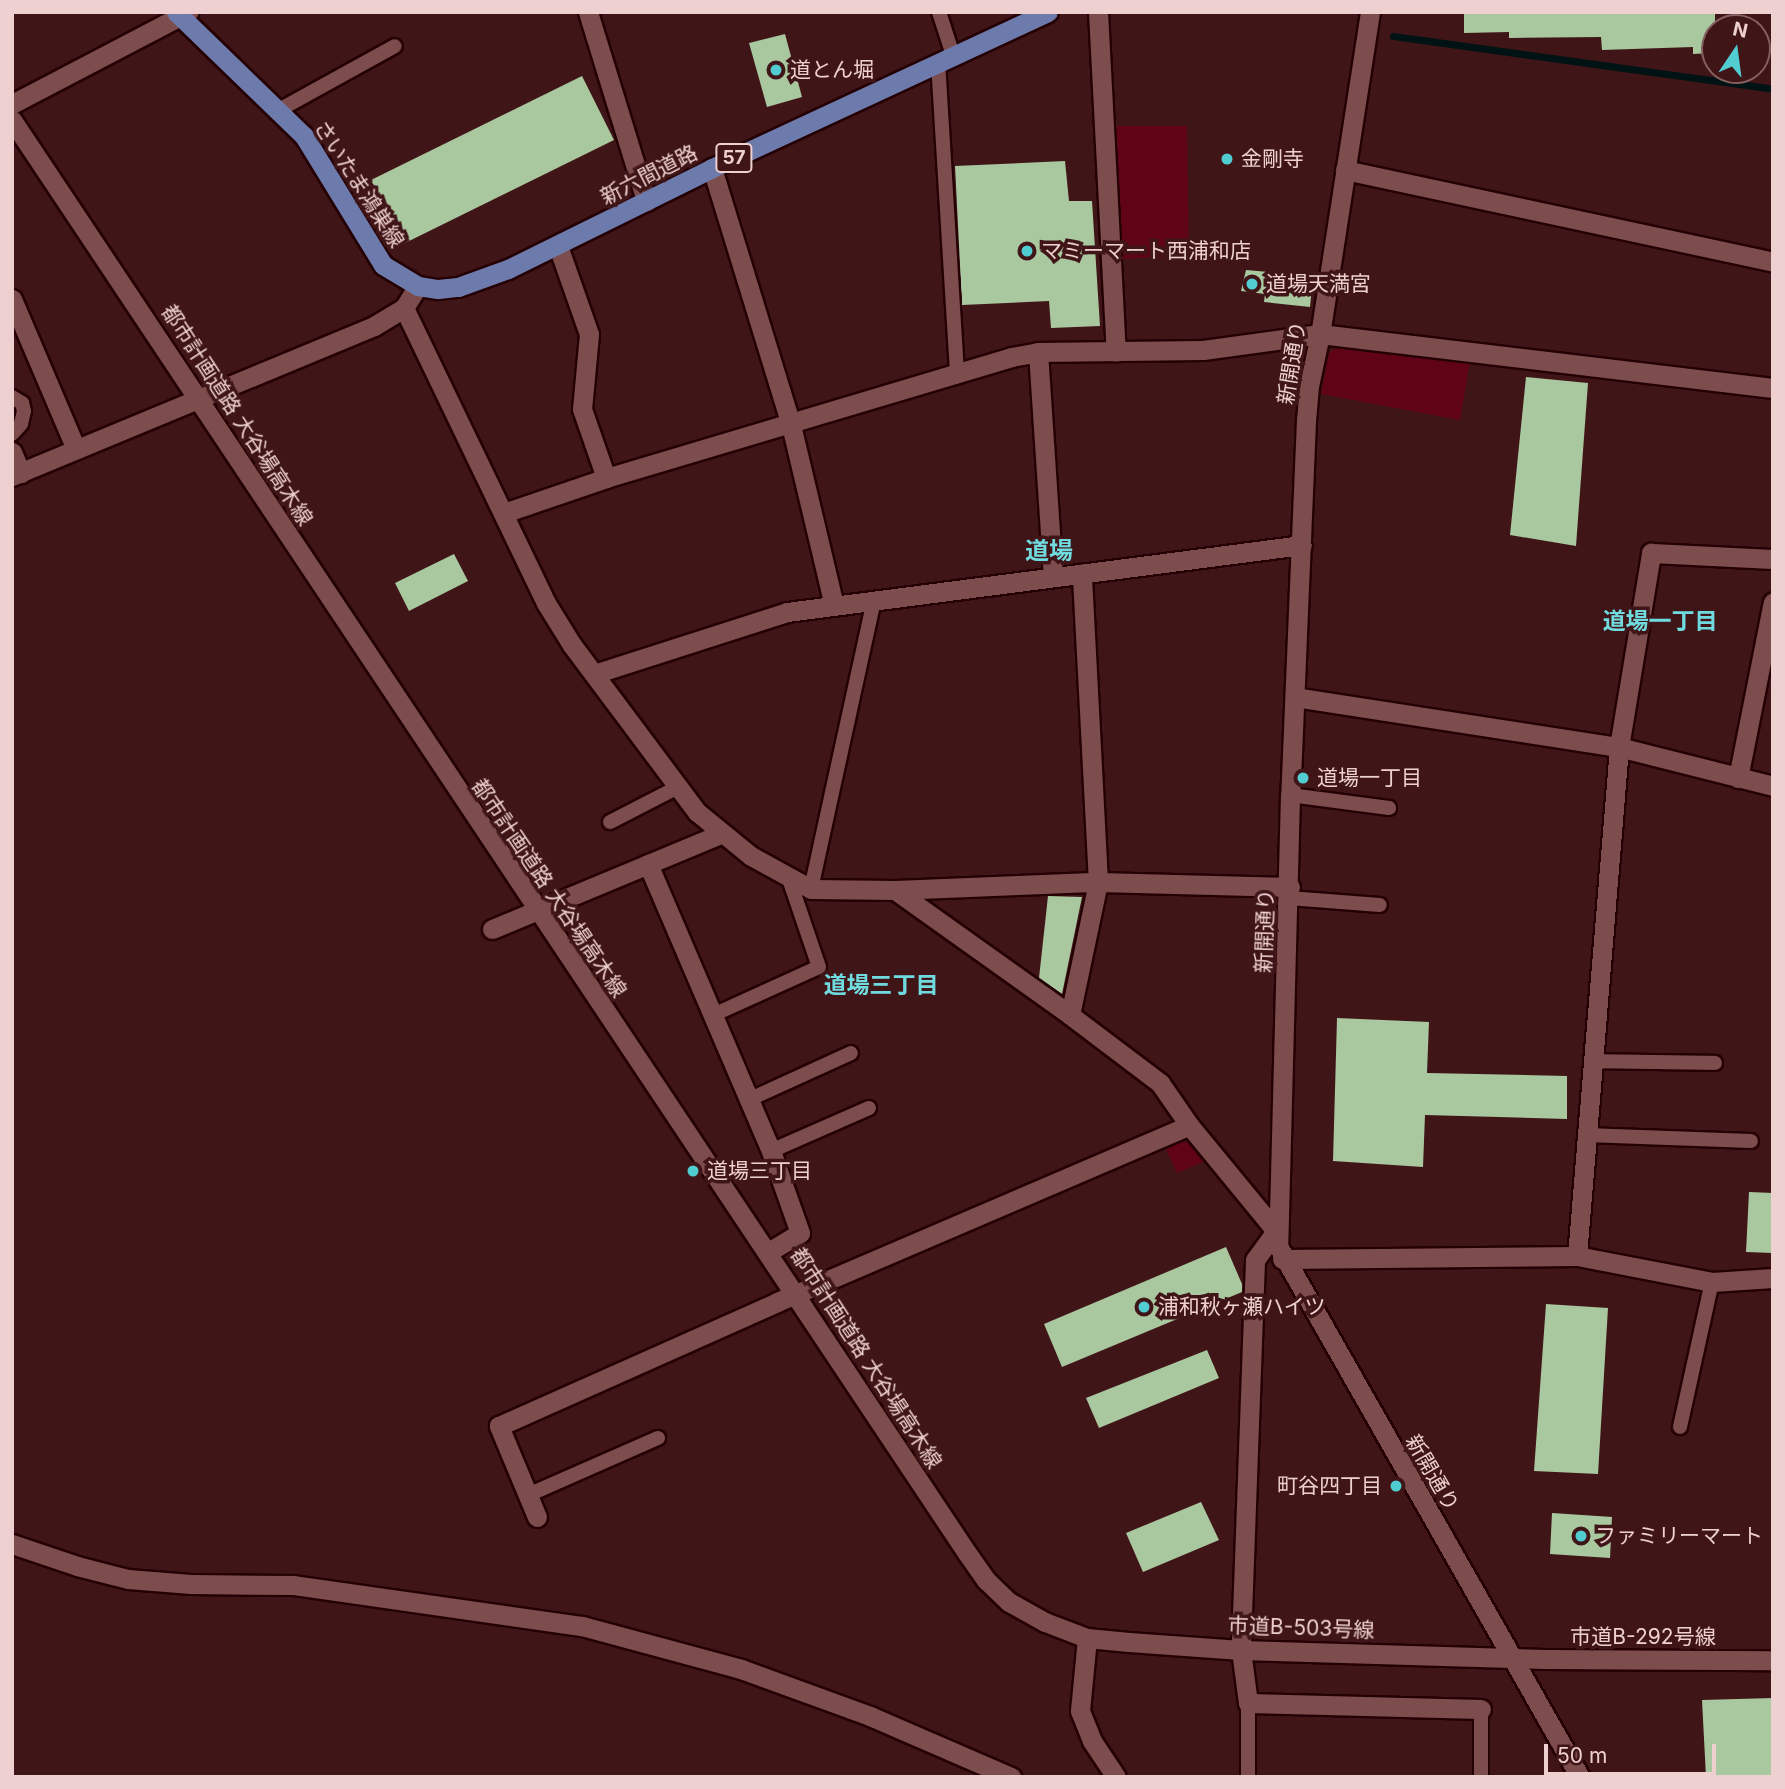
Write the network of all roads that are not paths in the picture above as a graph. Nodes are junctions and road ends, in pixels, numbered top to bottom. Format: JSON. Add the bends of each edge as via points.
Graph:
{"nodes":[{"id":1,"x":588,"y":12,"type":"edge"},
{"id":2,"x":939,"y":12,"type":"edge"},
{"id":3,"x":1048,"y":12,"type":"edge"},
{"id":4,"x":1098,"y":12,"type":"edge"},
{"id":5,"x":1370,"y":12,"type":"edge"},
{"id":6,"x":182,"y":14,"type":"edge"},
{"id":7,"x":395,"y":46,"type":"dead end"},
{"id":8,"x":945,"y":58,"type":"junction"},
{"id":9,"x":12,"y":104,"type":"edge"},
{"id":10,"x":279,"y":110,"type":"junction"},
{"id":11,"x":12,"y":120,"type":"edge"},
{"id":12,"x":712,"y":168,"type":"junction"},
{"id":13,"x":1345,"y":170,"type":"junction"},
{"id":14,"x":646,"y":201,"type":"junction"},
{"id":15,"x":558,"y":246,"type":"junction"},
{"id":16,"x":1773,"y":262,"type":"edge"},
{"id":17,"x":418,"y":286,"type":"junction"},
{"id":18,"x":12,"y":299,"type":"edge"},
{"id":19,"x":404,"y":308,"type":"junction"},
{"id":20,"x":1320,"y":334,"type":"junction"},
{"id":21,"x":1038,"y":352,"type":"junction"},
{"id":22,"x":1116,"y":352,"type":"junction"},
{"id":23,"x":957,"y":376,"type":"junction"},
{"id":24,"x":1773,"y":388,"type":"edge"},
{"id":25,"x":12,"y":397,"type":"edge"},
{"id":26,"x":199,"y":398,"type":"junction"},
{"id":27,"x":792,"y":425,"type":"junction"},
{"id":28,"x":12,"y":434,"type":"edge"},
{"id":29,"x":76,"y":449,"type":"junction"},
{"id":30,"x":12,"y":452,"type":"edge"},
{"id":31,"x":17,"y":475,"type":"edge"},
{"id":32,"x":606,"y":478,"type":"junction"},
{"id":33,"x":504,"y":513,"type":"junction"},
{"id":34,"x":1302,"y":545,"type":"junction"},
{"id":35,"x":1773,"y":559,"type":"edge"},
{"id":36,"x":1082,"y":573,"type":"junction"},
{"id":37,"x":1053,"y":576,"type":"junction"},
{"id":38,"x":874,"y":600,"type":"junction"},
{"id":39,"x":1773,"y":602,"type":"edge"},
{"id":40,"x":834,"y":605,"type":"junction"},
{"id":41,"x":594,"y":674,"type":"junction"},
{"id":42,"x":1294,"y":697,"type":"junction"},
{"id":43,"x":1619,"y":747,"type":"junction"},
{"id":44,"x":1738,"y":778,"type":"junction"},
{"id":45,"x":1773,"y":786,"type":"edge"},
{"id":46,"x":678,"y":787,"type":"junction"},
{"id":47,"x":1290,"y":795,"type":"junction"},
{"id":48,"x":1389,"y":808,"type":"dead end"},
{"id":49,"x":610,"y":822,"type":"dead end"},
{"id":50,"x":720,"y":834,"type":"junction"},
{"id":51,"x":648,"y":864,"type":"junction"},
{"id":52,"x":789,"y":879,"type":"junction"},
{"id":53,"x":1098,"y":882,"type":"junction"},
{"id":54,"x":811,"y":889,"type":"junction"},
{"id":55,"x":895,"y":890,"type":"junction"},
{"id":56,"x":1289,"y":893,"type":"junction"},
{"id":57,"x":1380,"y":905,"type":"dead end"},
{"id":58,"x":537,"y":910,"type":"junction"},
{"id":59,"x":492,"y":929,"type":"dead end"},
{"id":60,"x":713,"y":1015,"type":"junction"},
{"id":61,"x":1070,"y":1015,"type":"junction"},
{"id":62,"x":850,"y":1053,"type":"dead end"},
{"id":63,"x":1591,"y":1061,"type":"junction"},
{"id":64,"x":1715,"y":1063,"type":"dead end"},
{"id":65,"x":748,"y":1100,"type":"junction"},
{"id":66,"x":869,"y":1108,"type":"dead end"},
{"id":67,"x":1189,"y":1125,"type":"junction"},
{"id":68,"x":1586,"y":1135,"type":"junction"},
{"id":69,"x":1751,"y":1141,"type":"dead end"},
{"id":70,"x":771,"y":1151,"type":"junction"},
{"id":71,"x":1276,"y":1231,"type":"junction"},
{"id":72,"x":768,"y":1252,"type":"junction"},
{"id":73,"x":1577,"y":1255,"type":"junction"},
{"id":74,"x":1282,"y":1259,"type":"junction"},
{"id":75,"x":1773,"y":1278,"type":"edge"},
{"id":76,"x":1713,"y":1282,"type":"junction"},
{"id":77,"x":797,"y":1293,"type":"junction"},
{"id":78,"x":1680,"y":1427,"type":"dead end"},
{"id":79,"x":658,"y":1438,"type":"dead end"},
{"id":80,"x":528,"y":1494,"type":"junction"},
{"id":81,"x":537,"y":1517,"type":"dead end"},
{"id":82,"x":12,"y":1544,"type":"edge"},
{"id":83,"x":1087,"y":1638,"type":"junction"},
{"id":84,"x":1241,"y":1650,"type":"junction"},
{"id":85,"x":1513,"y":1658,"type":"junction"},
{"id":86,"x":1773,"y":1660,"type":"edge"},
{"id":87,"x":1248,"y":1703,"type":"junction"},
{"id":88,"x":1481,"y":1709,"type":"joint"},
{"id":89,"x":1110,"y":1775,"type":"edge"},
{"id":90,"x":1011,"y":1777,"type":"edge"},
{"id":91,"x":1248,"y":1777,"type":"edge"},
{"id":92,"x":1481,"y":1777,"type":"edge"},
{"id":93,"x":1580,"y":1777,"type":"edge"}],
"edges":[{"from":1,"to":14,"type":"street"},
{"from":2,"to":8,"type":"lane"},
{"from":3,"to":8,"type":"main road","name":"新六間道路","number":"57"},
{"from":4,"to":22,"type":"street"},
{"from":5,"to":13,"type":"street","name":"新開通り"},
{"from":6,"to":9,"type":"street"},
{"from":6,"to":10,"type":"main road","name":"さいたま鴻巣線","number":"57"},
{"from":7,"to":10,"type":"lane"},
{"from":8,"to":12,"type":"main road","name":"新六間道路","number":"57"},
{"from":8,"to":23,"type":"lane"},
{"from":10,"to":17,"type":"main road","name":"さいたま鴻巣線","number":"57","via":[[322,162],[383,265]]},
{"from":11,"to":26,"type":"street","name":"都市計画道路 大谷場高木線"},
{"from":12,"to":14,"type":"main road","name":"新六間道路","number":"57"},
{"from":12,"to":27,"type":"street"},
{"from":13,"to":16,"type":"street"},
{"from":13,"to":20,"type":"street","name":"新開通り"},
{"from":14,"to":15,"type":"main road","name":"新六間道路","number":"57"},
{"from":15,"to":17,"type":"main road","name":"新六間道路","number":"57","via":[[458,287]]},
{"from":15,"to":32,"type":"street","via":[[589,334],[582,410]]},
{"from":17,"to":19,"type":"street"},
{"from":18,"to":29,"type":"street"},
{"from":19,"to":26,"type":"street","via":[[374,326]]},
{"from":19,"to":33,"type":"street"},
{"from":20,"to":22,"type":"street","via":[[1203,350]]},
{"from":20,"to":24,"type":"street"},
{"from":20,"to":34,"type":"street","name":"新開通り","via":[[1308,398]]},
{"from":21,"to":22,"type":"street"},
{"from":21,"to":23,"type":"street"},
{"from":21,"to":37,"type":"street"},
{"from":23,"to":27,"type":"street"},
{"from":25,"to":28,"type":"lane","via":[[22,403],[23,411],[21,424]]},
{"from":26,"to":29,"type":"street"},
{"from":26,"to":58,"type":"street","name":"都市計画道路 大谷場高木線"},
{"from":27,"to":32,"type":"street"},
{"from":27,"to":40,"type":"street"},
{"from":29,"to":31,"type":"street"},
{"from":30,"to":31,"type":"street"},
{"from":32,"to":33,"type":"street"},
{"from":33,"to":41,"type":"street","via":[[546,603]]},
{"from":34,"to":36,"type":"street"},
{"from":34,"to":42,"type":"street","name":"新開通り"},
{"from":35,"to":43,"type":"street","via":[[1651,553]]},
{"from":36,"to":37,"type":"street"},
{"from":36,"to":53,"type":"street"},
{"from":37,"to":38,"type":"street"},
{"from":38,"to":40,"type":"street"},
{"from":38,"to":54,"type":"lane"},
{"from":39,"to":44,"type":"street"},
{"from":40,"to":41,"type":"street","via":[[787,611]]},
{"from":41,"to":46,"type":"street"},
{"from":42,"to":43,"type":"street"},
{"from":42,"to":47,"type":"street","name":"新開通り"},
{"from":43,"to":44,"type":"street"},
{"from":43,"to":63,"type":"street"},
{"from":44,"to":45,"type":"street"},
{"from":46,"to":49,"type":"lane"},
{"from":46,"to":50,"type":"street","via":[[696,813]]},
{"from":47,"to":48,"type":"lane"},
{"from":47,"to":56,"type":"street","name":"新開通り"},
{"from":50,"to":51,"type":"street"},
{"from":50,"to":52,"type":"street"},
{"from":51,"to":58,"type":"street"},
{"from":51,"to":60,"type":"street"},
{"from":52,"to":54,"type":"street"},
{"from":52,"to":60,"type":"lane","via":[[819,967]]},
{"from":53,"to":55,"type":"street"},
{"from":53,"to":56,"type":"street"},
{"from":53,"to":61,"type":"street"},
{"from":54,"to":55,"type":"street"},
{"from":55,"to":61,"type":"street"},
{"from":56,"to":57,"type":"lane"},
{"from":56,"to":71,"type":"street","name":"新開通り"},
{"from":58,"to":59,"type":"street"},
{"from":58,"to":72,"type":"street","name":"都市計画道路 大谷場高木線"},
{"from":60,"to":65,"type":"street"},
{"from":61,"to":67,"type":"street","via":[[1160,1083]]},
{"from":62,"to":65,"type":"lane"},
{"from":63,"to":64,"type":"lane"},
{"from":63,"to":68,"type":"street"},
{"from":65,"to":70,"type":"street"},
{"from":66,"to":70,"type":"lane"},
{"from":67,"to":71,"type":"street"},
{"from":67,"to":77,"type":"street"},
{"from":68,"to":69,"type":"lane"},
{"from":68,"to":73,"type":"street"},
{"from":70,"to":72,"type":"street","via":[[800,1233]]},
{"from":71,"to":74,"type":"street","name":"新開通り"},
{"from":71,"to":84,"type":"street","via":[[1255,1261]]},
{"from":72,"to":77,"type":"street","name":"都市計画道路 大谷場高木線"},
{"from":73,"to":74,"type":"street"},
{"from":73,"to":76,"type":"street"},
{"from":74,"to":85,"type":"street","name":"新開通り"},
{"from":75,"to":76,"type":"street"},
{"from":76,"to":78,"type":"lane"},
{"from":77,"to":80,"type":"street","via":[[499,1426]]},
{"from":77,"to":83,"type":"street","name":"都市計画道路 大谷場高木線","via":[[986,1580],[1021,1609]]},
{"from":79,"to":80,"type":"lane"},
{"from":80,"to":81,"type":"street"},
{"from":82,"to":90,"type":"street","via":[[128,1579],[293,1586],[582,1626],[741,1669],[870,1716]]},
{"from":83,"to":84,"type":"street","name":"市道B-503号線"},
{"from":83,"to":89,"type":"street","via":[[1080,1711]]},
{"from":84,"to":85,"type":"street","name":"市道B-503号線"},
{"from":84,"to":87,"type":"street"},
{"from":85,"to":86,"type":"street","name":"市道B-292号線"},
{"from":85,"to":93,"type":"street","name":"新開通り"},
{"from":87,"to":88,"type":"street"},
{"from":87,"to":91,"type":"lane"},
{"from":88,"to":92,"type":"lane"}]}
